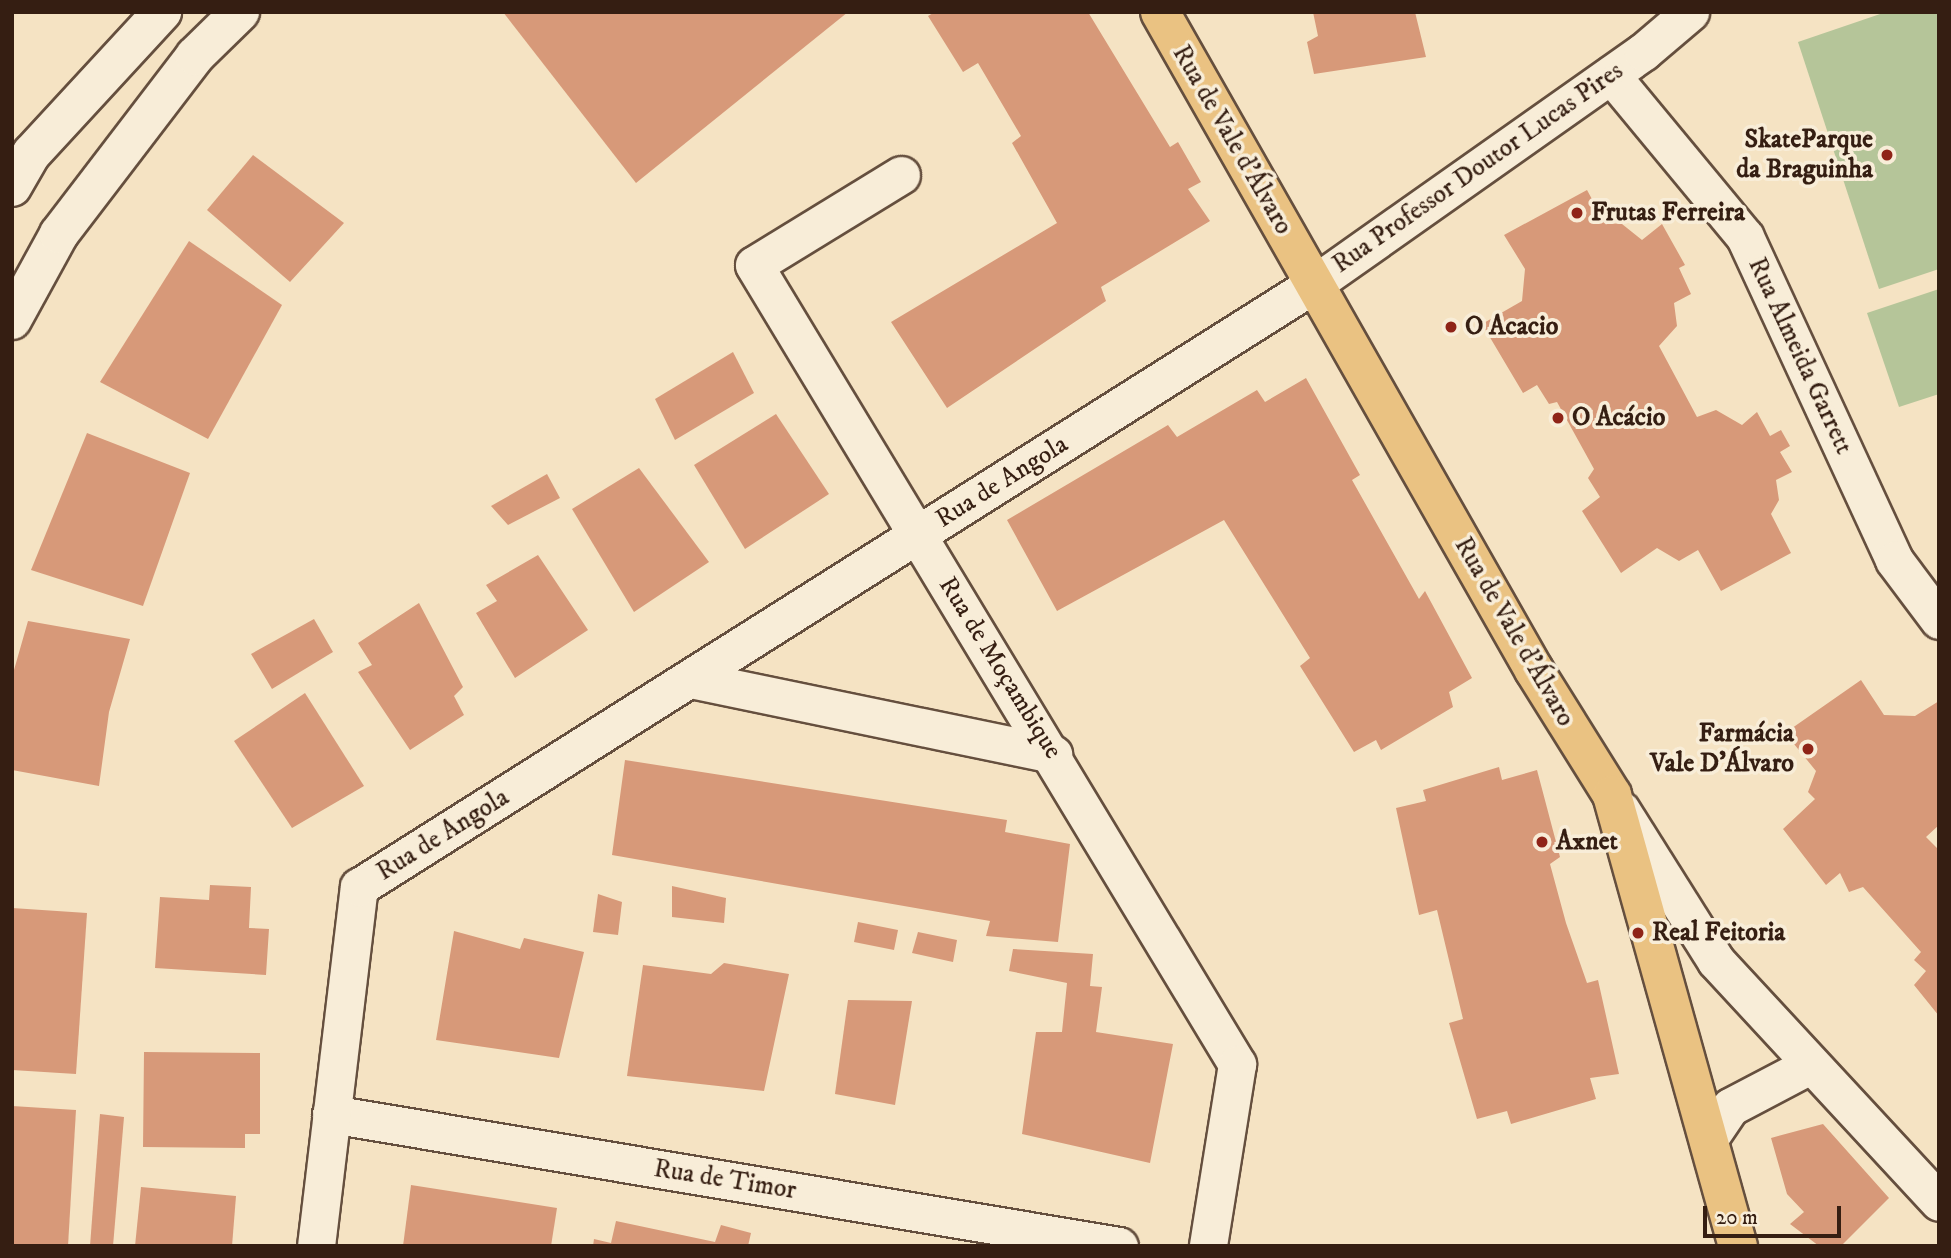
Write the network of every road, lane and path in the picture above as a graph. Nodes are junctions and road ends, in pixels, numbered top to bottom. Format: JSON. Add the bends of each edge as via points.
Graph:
{"nodes":[{"id":1,"x":162,"y":12,"type":"edge"},
{"id":2,"x":240,"y":12,"type":"edge"},
{"id":3,"x":1160,"y":12,"type":"edge"},
{"id":4,"x":1671,"y":12,"type":"edge"},
{"id":5,"x":1690,"y":12,"type":"edge"},
{"id":6,"x":1643,"y":52,"type":"junction"},
{"id":7,"x":1611,"y":75,"type":"junction"},
{"id":8,"x":901,"y":175,"type":"dead end"},
{"id":9,"x":12,"y":187,"type":"edge"},
{"id":10,"x":1314,"y":284,"type":"junction"},
{"id":11,"x":12,"y":320,"type":"edge"},
{"id":12,"x":918,"y":534,"type":"junction"},
{"id":13,"x":1939,"y":620,"type":"edge"},
{"id":14,"x":690,"y":679,"type":"junction"},
{"id":15,"x":1053,"y":754,"type":"junction"},
{"id":16,"x":1612,"y":795,"type":"junction"},
{"id":17,"x":1810,"y":1065,"type":"junction"},
{"id":18,"x":331,"y":1114,"type":"junction"},
{"id":19,"x":1708,"y":1140,"type":"junction"},
{"id":20,"x":1939,"y":1202,"type":"edge"},
{"id":21,"x":316,"y":1246,"type":"edge"},
{"id":22,"x":1119,"y":1246,"type":"edge"},
{"id":23,"x":1208,"y":1246,"type":"edge"},
{"id":24,"x":1738,"y":1246,"type":"edge"}],
"edges":[{"from":1,"to":9,"type":"street","via":[[32,153]]},
{"from":2,"to":11,"type":"street","via":[[195,56],[59,234]]},
{"from":3,"to":10,"type":"main road","name":"Rua de Vale d'Álvaro"},
{"from":4,"to":6,"type":"street","name":"Rua Professor Doutor Lucas Pires"},
{"from":5,"to":6,"type":"street","name":"Rua Professor Doutor Lucas Pires"},
{"from":6,"to":7,"type":"street","name":"Rua Professor Doutor Lucas Pires"},
{"from":7,"to":10,"type":"street","name":"Rua Professor Doutor Lucas Pires"},
{"from":7,"to":13,"type":"street","name":"Rua Almeida Garrett","via":[[1745,237],[1894,560]]},
{"from":8,"to":12,"type":"street","name":"Rua de Moçambique","via":[[754,265]]},
{"from":10,"to":12,"type":"street","name":"Rua de Angola"},
{"from":10,"to":16,"type":"main road","name":"Rua de Vale d'Álvaro"},
{"from":12,"to":14,"type":"street","name":"Rua de Angola"},
{"from":12,"to":15,"type":"street","name":"Rua de Moçambique"},
{"from":14,"to":15,"type":"street"},
{"from":14,"to":18,"type":"street","name":"Rua de Angola","via":[[359,887]]},
{"from":15,"to":23,"type":"street","name":"Rua de Moçambique","via":[[1237,1064]]},
{"from":16,"to":17,"type":"street","name":"Rua de Vale d'Álvaro","via":[[1716,961]]},
{"from":16,"to":19,"type":"main road"},
{"from":17,"to":19,"type":"street","via":[[1730,1107]]},
{"from":17,"to":20,"type":"street","name":"Rua de Vale d'Álvaro"},
{"from":18,"to":21,"type":"street","name":"Rua de Angola"},
{"from":18,"to":22,"type":"street","name":"Rua de Timor"},
{"from":19,"to":24,"type":"main road"}]}
